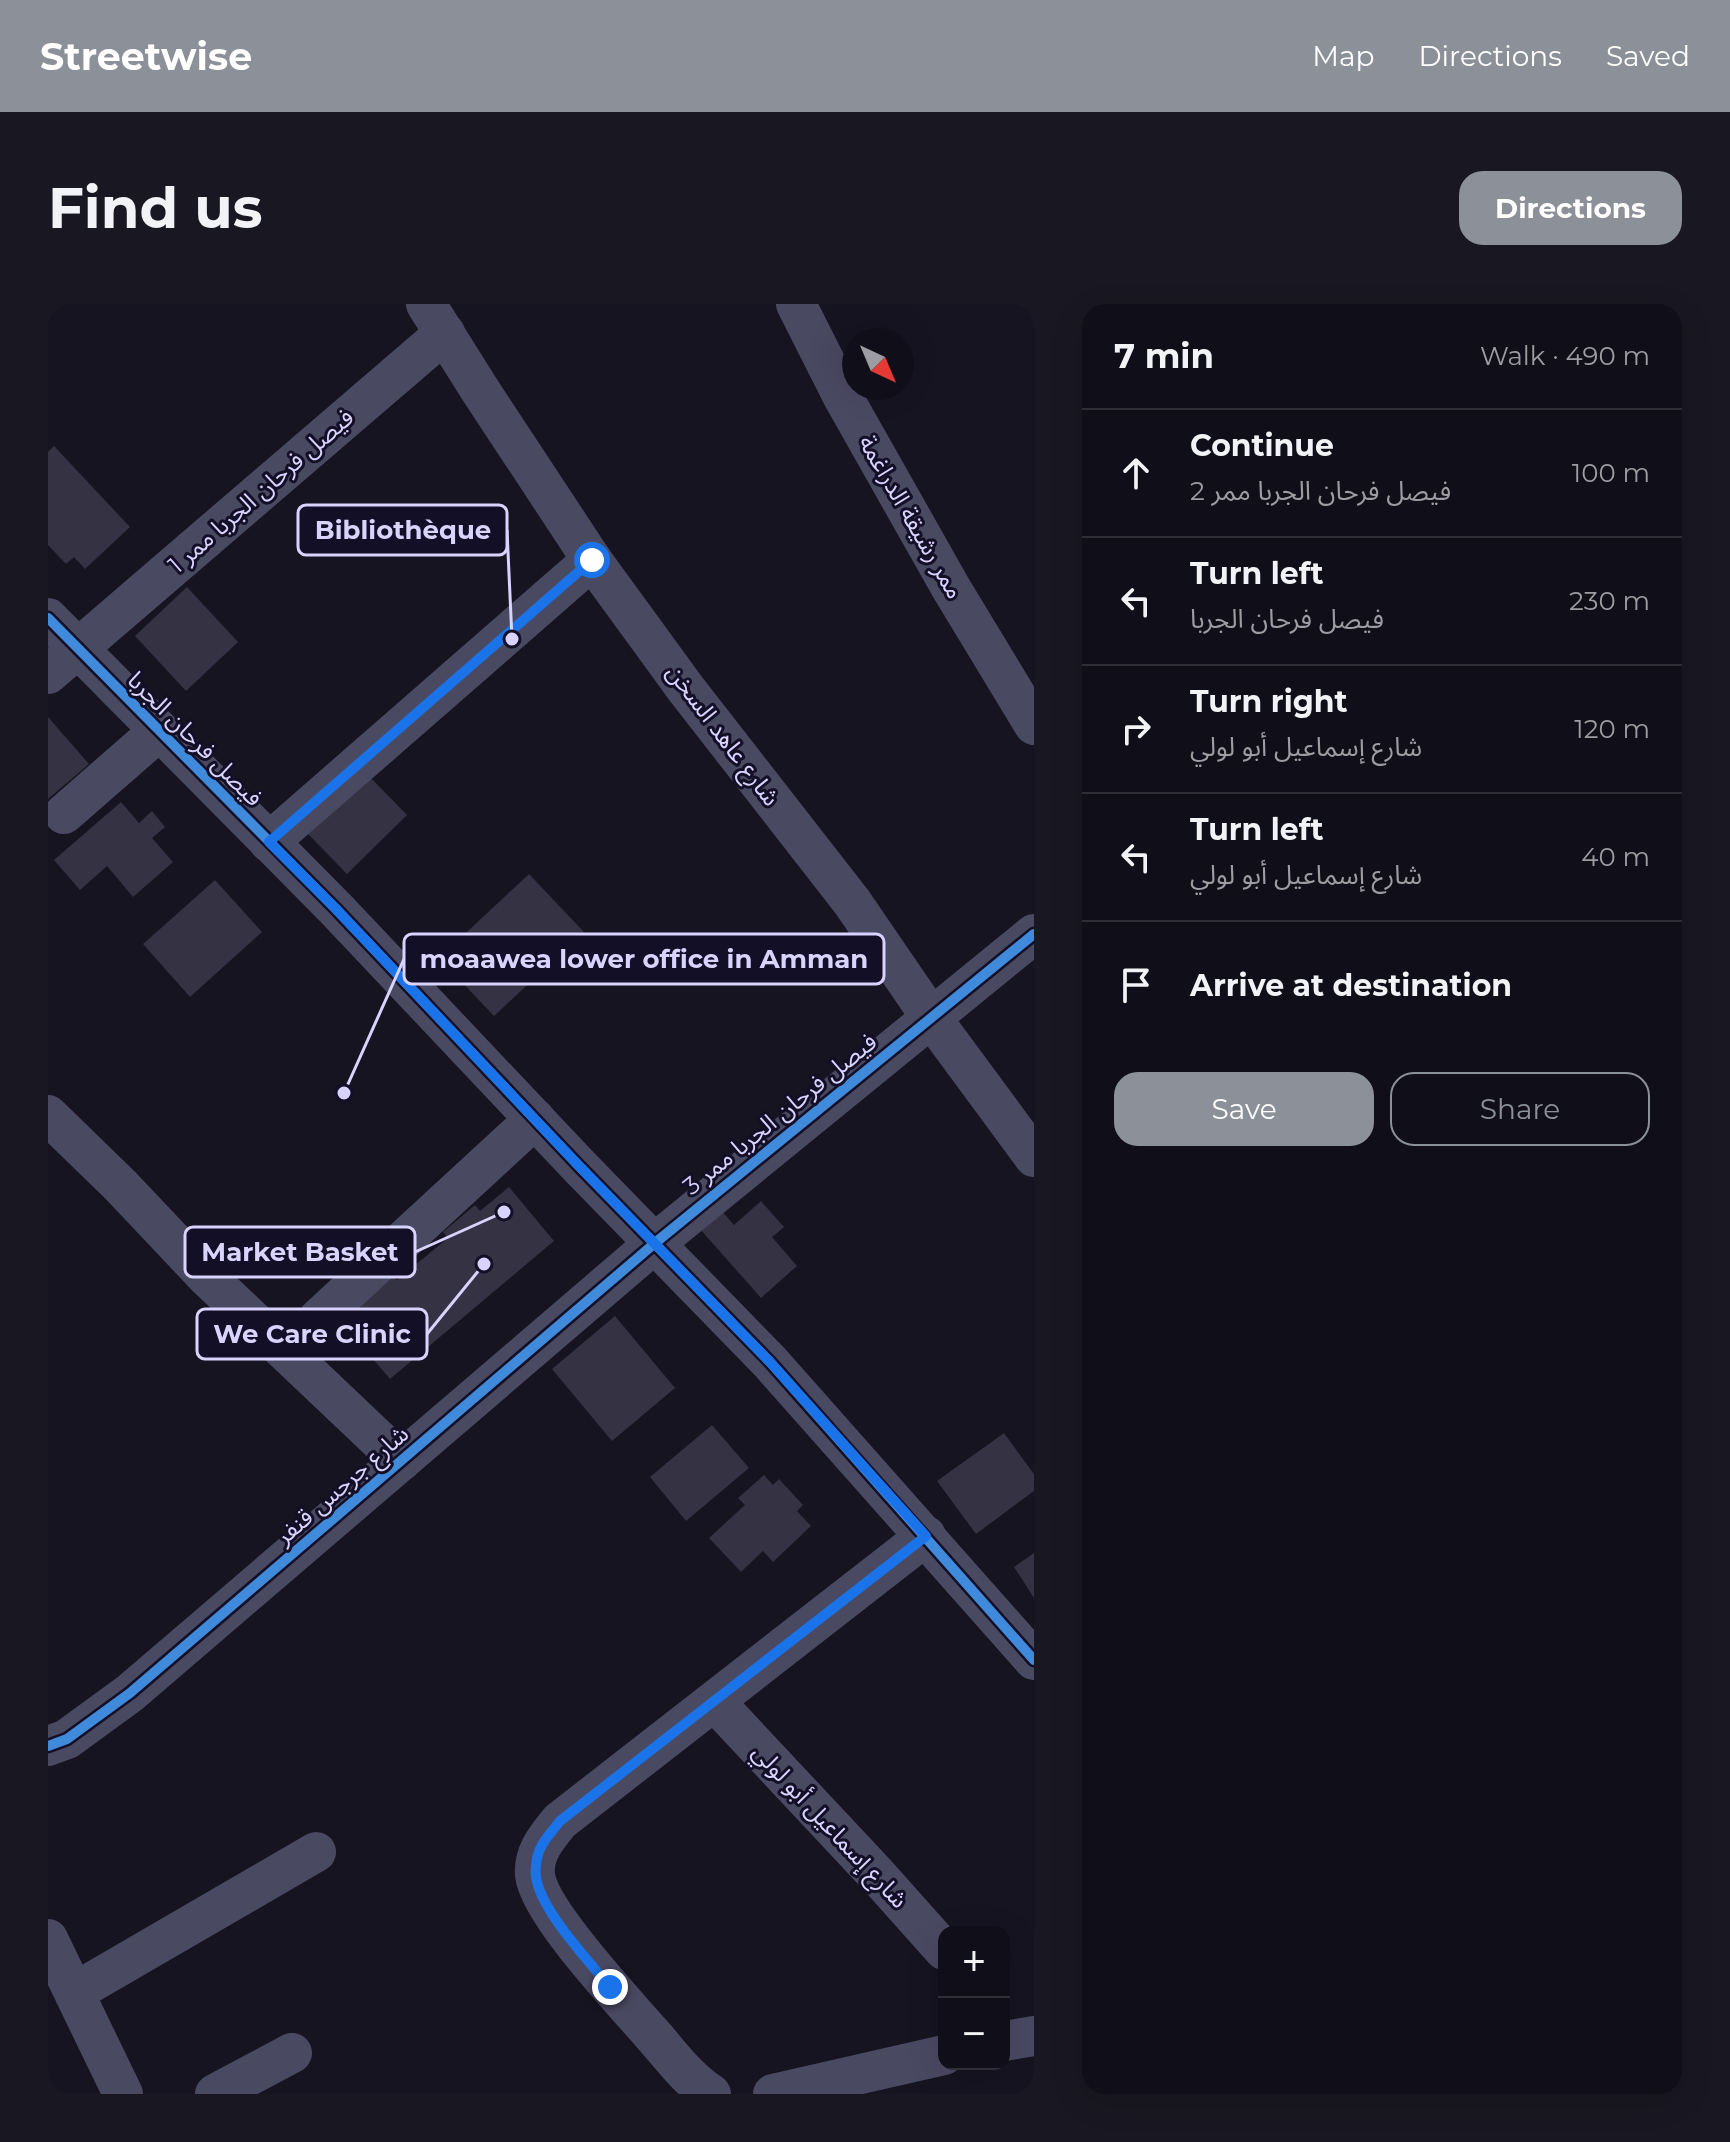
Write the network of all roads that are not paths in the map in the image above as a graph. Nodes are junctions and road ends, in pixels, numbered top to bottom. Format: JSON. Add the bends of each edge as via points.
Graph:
{"nodes":[{"id":1,"x":796,"y":304,"type":"edge"},
{"id":2,"x":435,"y":318,"type":"edge"},
{"id":3,"x":592,"y":560,"type":"junction"},
{"id":4,"x":48,"y":618,"type":"edge"},
{"id":5,"x":62,"y":661,"type":"edge"},
{"id":6,"x":1034,"y":725,"type":"edge"},
{"id":7,"x":159,"y":731,"type":"junction"},
{"id":8,"x":64,"y":814,"type":"dead end"},
{"id":9,"x":269,"y":842,"type":"junction"},
{"id":10,"x":1034,"y":934,"type":"edge"},
{"id":11,"x":930,"y":1016,"type":"junction"},
{"id":12,"x":48,"y":1115,"type":"edge"},
{"id":13,"x":535,"y":1119,"type":"junction"},
{"id":14,"x":1034,"y":1157,"type":"edge"},
{"id":15,"x":655,"y":1243,"type":"junction"},
{"id":16,"x":319,"y":1318,"type":"dead end"},
{"id":17,"x":401,"y":1461,"type":"junction"},
{"id":18,"x":926,"y":1536,"type":"junction"},
{"id":19,"x":1034,"y":1660,"type":"edge"},
{"id":20,"x":715,"y":1702,"type":"junction"},
{"id":21,"x":48,"y":1746,"type":"edge"},
{"id":22,"x":316,"y":1852,"type":"dead end"},
{"id":23,"x":48,"y":1939,"type":"edge"},
{"id":24,"x":938,"y":1943,"type":"edge"},
{"id":25,"x":75,"y":1992,"type":"junction"},
{"id":26,"x":292,"y":2053,"type":"dead end"},
{"id":27,"x":938,"y":2056,"type":"edge"},
{"id":28,"x":123,"y":2094,"type":"edge"},
{"id":29,"x":215,"y":2094,"type":"edge"},
{"id":30,"x":711,"y":2094,"type":"edge"},
{"id":31,"x":773,"y":2094,"type":"edge"}],
"edges":[{"from":1,"to":6,"type":"street","name":"ممر رشيقة الدراغمة","via":[[843,397]]},
{"from":2,"to":3,"type":"street","name":"شارع عاهد السخن"},
{"from":2,"to":5,"type":"street","name":"فيصل فرحان الجربا ممر 1"},
{"from":3,"to":9,"type":"street"},
{"from":3,"to":11,"type":"street","name":"شارع عاهد السخن","via":[[852,902]]},
{"from":4,"to":5,"type":"street","name":"فيصل فرحان الجربا"},
{"from":5,"to":7,"type":"street","name":"فيصل فرحان الجربا"},
{"from":7,"to":8,"type":"street"},
{"from":7,"to":9,"type":"street","name":"فيصل فرحان الجربا"},
{"from":9,"to":13,"type":"street","name":"فيصل فرحان الجربا"},
{"from":10,"to":11,"type":"street","name":"فيصل فرحان الجربا ممر 3"},
{"from":11,"to":14,"type":"street","name":"شارع عاهد السخن"},
{"from":11,"to":15,"type":"street","name":"فيصل فرحان الجربا ممر 3"},
{"from":12,"to":17,"type":"street","via":[[207,1277]]},
{"from":13,"to":15,"type":"street","name":"فيصل فرحان الجربا"},
{"from":13,"to":16,"type":"street"},
{"from":15,"to":17,"type":"street","name":"شارع جرجس قنفر"},
{"from":15,"to":18,"type":"street","name":"فيصل فرحان الجربا"},
{"from":17,"to":21,"type":"street","name":"شارع جرجس قنفر","via":[[130,1693],[67,1739]]},
{"from":18,"to":19,"type":"street","name":"فيصل فرحان الجربا"},
{"from":18,"to":20,"type":"street"},
{"from":20,"to":24,"type":"street","name":"شارع إسماعيل أبو لولي"},
{"from":20,"to":30,"type":"street","via":[[560,1821],[543,1842],[535,1877],[563,1929],[610,1987]]},
{"from":22,"to":25,"type":"street"},
{"from":23,"to":25,"type":"street"},
{"from":25,"to":28,"type":"street"},
{"from":26,"to":29,"type":"street"},
{"from":27,"to":31,"type":"street"}]}
